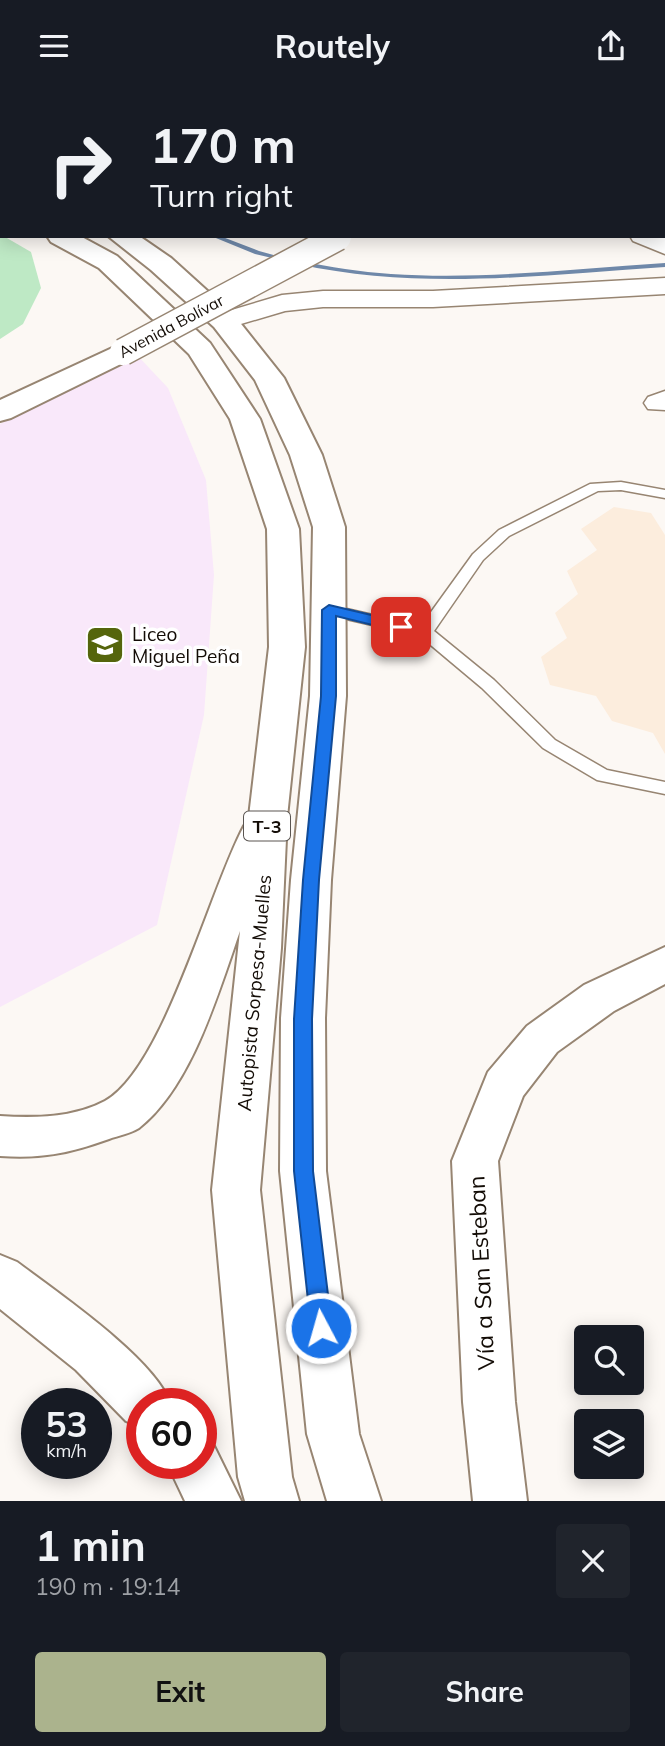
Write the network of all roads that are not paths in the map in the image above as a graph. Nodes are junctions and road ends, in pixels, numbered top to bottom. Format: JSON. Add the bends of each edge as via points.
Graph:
{"nodes":[{"id":1,"x":64,"y":238,"type":"edge"},
{"id":2,"x":124,"y":238,"type":"edge"},
{"id":3,"x":295,"y":238,"type":"edge"},
{"id":4,"x":335,"y":238,"type":"edge"},
{"id":5,"x":647,"y":238,"type":"edge"},
{"id":6,"x":665,"y":246,"type":"edge"},
{"id":7,"x":665,"y":286,"type":"edge"},
{"id":8,"x":224,"y":321,"type":"junction"},
{"id":9,"x":0,"y":386,"type":"edge"},
{"id":10,"x":0,"y":412,"type":"edge"},
{"id":11,"x":665,"y":494,"type":"edge"},
{"id":12,"x":329,"y":610,"type":"junction"},
{"id":13,"x":425,"y":632,"type":"junction"},
{"id":14,"x":665,"y":788,"type":"edge"},
{"id":15,"x":268,"y":817,"type":"junction"},
{"id":16,"x":665,"y":964,"type":"edge"},
{"id":17,"x":0,"y":1136,"type":"edge"},
{"id":18,"x":0,"y":1278,"type":"edge"},
{"id":19,"x":129,"y":1388,"type":"edge"},
{"id":20,"x":202,"y":1479,"type":"edge"},
{"id":21,"x":214,"y":1501,"type":"edge"},
{"id":22,"x":272,"y":1501,"type":"edge"},
{"id":23,"x":354,"y":1501,"type":"edge"},
{"id":24,"x":500,"y":1501,"type":"edge"}],
"edges":[{"from":1,"to":15,"type":"main road","name":"Autopista Sorpesa-Muelles","number":"T-3","via":[[108,262],[200,349],[245,419],[282,529],[287,647]]},
{"from":2,"to":8,"type":"main road","number":"T-3","via":[[161,264]]},
{"from":3,"to":9,"type":"main road","name":"Avenida Bolívar"},
{"from":4,"to":10,"type":"main road","name":"Avenida Bolívar","bridge":true},
{"from":5,"to":6,"type":"street"},
{"from":7,"to":8,"type":"street","via":[[447,299],[323,299],[282,303]]},
{"from":8,"to":12,"type":"main road","number":"T-3","via":[[269,378],[306,455],[329,527]]},
{"from":11,"to":13,"type":"lane","via":[[621,486],[595,487],[504,533],[478,557]]},
{"from":12,"to":13,"type":"lane"},
{"from":12,"to":23,"type":"main road","number":"T-3","via":[[328,696],[303,1019],[303,1171],[333,1434]]},
{"from":13,"to":14,"type":"lane","via":[[488,684],[549,744],[603,776]]},
{"from":15,"to":17,"type":"main road","via":[[241,874],[190,1010],[148,1089],[121,1115],[69,1133]]},
{"from":15,"to":22,"type":"main road","name":"Autopista Sorpesa-Muelles","number":"T-3","via":[[236,1190],[265,1477]]},
{"from":16,"to":24,"type":"main road","name":"Vía a San Esteban","via":[[599,998],[542,1039],[504,1086],[475,1161],[489,1402]]},
{"from":18,"to":19,"type":"main road","via":[[94,1353]]},
{"from":20,"to":21,"type":"main road"}]}
